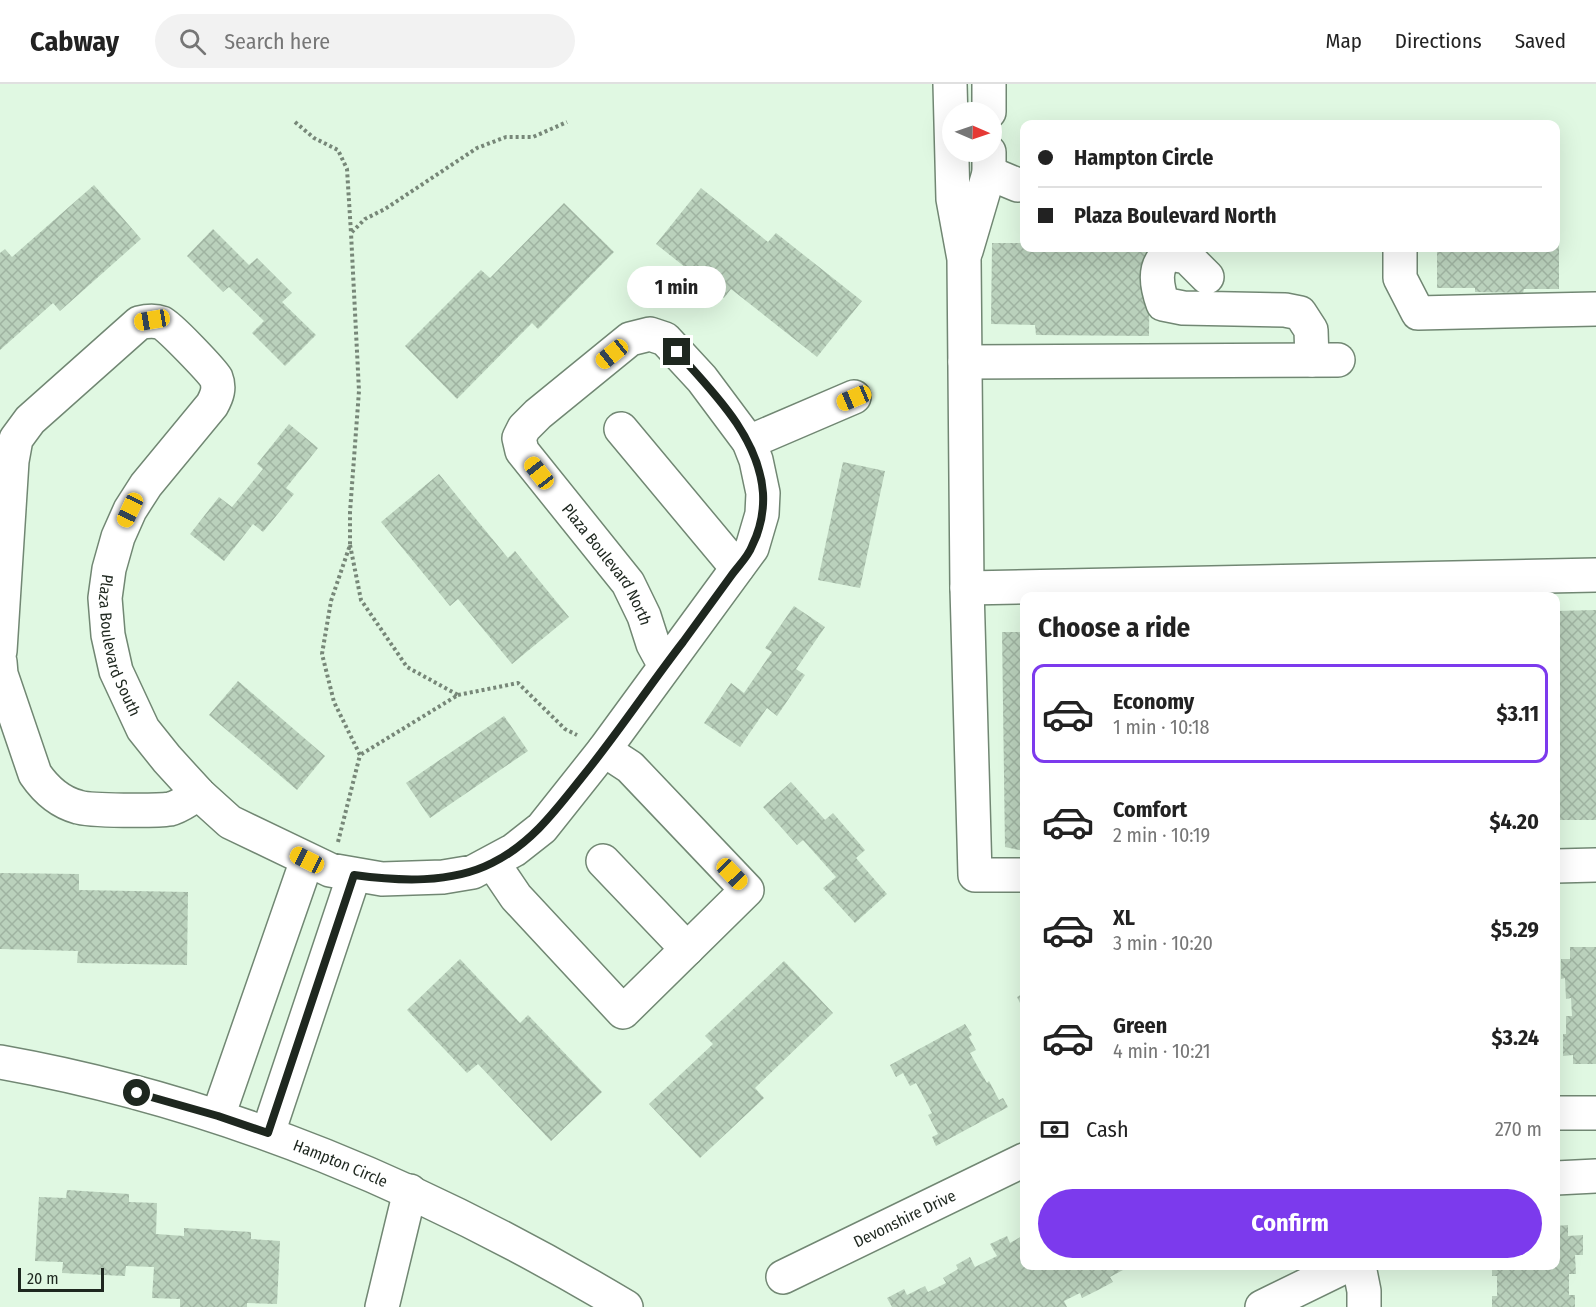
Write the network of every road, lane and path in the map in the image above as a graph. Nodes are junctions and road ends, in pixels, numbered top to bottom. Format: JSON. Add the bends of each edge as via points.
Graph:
{"nodes":[{"id":1,"x":950,"y":84,"type":"edge"},
{"id":2,"x":989,"y":84,"type":"edge"},
{"id":3,"x":989,"y":102,"type":"edge"},
{"id":4,"x":295,"y":122,"type":"dead end"},
{"id":5,"x":567,"y":122,"type":"dead end"},
{"id":6,"x":999,"y":170,"type":"edge"},
{"id":7,"x":351,"y":233,"type":"junction"},
{"id":8,"x":1400,"y":252,"type":"edge"},
{"id":9,"x":964,"y":258,"type":"junction"},
{"id":10,"x":1207,"y":277,"type":"dead end"},
{"id":11,"x":1596,"y":309,"type":"edge"},
{"id":12,"x":965,"y":362,"type":"junction"},
{"id":13,"x":854,"y":398,"type":"dead end"},
{"id":14,"x":621,"y":429,"type":"dead end"},
{"id":15,"x":749,"y":442,"type":"junction"},
{"id":16,"x":350,"y":545,"type":"junction"},
{"id":17,"x":737,"y":568,"type":"junction"},
{"id":18,"x":1596,"y":575,"type":"edge"},
{"id":19,"x":967,"y":588,"type":"junction"},
{"id":20,"x":0,"y":651,"type":"edge"},
{"id":21,"x":0,"y":662,"type":"edge"},
{"id":22,"x":665,"y":666,"type":"junction"},
{"id":23,"x":458,"y":695,"type":"junction"},
{"id":24,"x":604,"y":750,"type":"junction"},
{"id":25,"x":360,"y":755,"type":"junction"},
{"id":26,"x":199,"y":794,"type":"junction"},
{"id":27,"x":603,"y":861,"type":"dead end"},
{"id":28,"x":493,"y":863,"type":"junction"},
{"id":29,"x":1560,"y":866,"type":"edge"},
{"id":30,"x":1596,"y":866,"type":"edge"},
{"id":31,"x":330,"y":868,"type":"junction"},
{"id":32,"x":1020,"y":874,"type":"edge"},
{"id":33,"x":687,"y":949,"type":"junction"},
{"id":34,"x":0,"y":1062,"type":"edge"},
{"id":35,"x":1560,"y":1113,"type":"edge"},
{"id":36,"x":1596,"y":1113,"type":"edge"},
{"id":37,"x":218,"y":1116,"type":"junction"},
{"id":38,"x":268,"y":1133,"type":"junction"},
{"id":39,"x":1020,"y":1162,"type":"edge"},
{"id":40,"x":1596,"y":1176,"type":"edge"},
{"id":41,"x":1560,"y":1178,"type":"edge"},
{"id":42,"x":410,"y":1191,"type":"junction"},
{"id":43,"x":1338,"y":1270,"type":"edge"},
{"id":44,"x":1360,"y":1270,"type":"edge"},
{"id":45,"x":783,"y":1277,"type":"dead end"},
{"id":46,"x":382,"y":1307,"type":"edge"},
{"id":47,"x":625,"y":1307,"type":"edge"},
{"id":48,"x":1262,"y":1307,"type":"edge"},
{"id":49,"x":1364,"y":1307,"type":"edge"}],
"edges":[{"from":1,"to":9,"type":"street","via":[[953,199]]},
{"from":2,"to":3,"type":"street"},
{"from":4,"to":7,"type":"path","via":[[314,138],[338,150],[347,169]]},
{"from":5,"to":7,"type":"path","via":[[533,137],[506,137],[477,148],[365,219]]},
{"from":6,"to":9,"type":"street"},
{"from":7,"to":16,"type":"path","via":[[359,392]]},
{"from":8,"to":11,"type":"street","via":[[1400,278],[1418,313]]},
{"from":9,"to":12,"type":"street"},
{"from":10,"to":12,"type":"street","via":[[1187,257],[1169,254],[1161,259],[1158,271],[1157,289],[1163,304],[1300,313],[1325,360]]},
{"from":12,"to":19,"type":"street"},
{"from":13,"to":15,"type":"street"},
{"from":14,"to":17,"type":"street"},
{"from":15,"to":17,"type":"street","name":"Plaza Boulevard North","via":[[763,493],[762,514],[752,548]]},
{"from":15,"to":22,"type":"street","name":"Plaza Boulevard North","via":[[702,379],[665,339],[650,334],[630,339],[538,414],[519,438],[522,452],[628,582]]},
{"from":16,"to":23,"type":"path","via":[[361,600],[407,667]]},
{"from":16,"to":25,"type":"path","via":[[331,601],[322,654],[334,702]]},
{"from":17,"to":22,"type":"street","name":"Plaza Boulevard North"},
{"from":18,"to":19,"type":"street"},
{"from":19,"to":32,"type":"street","via":[[975,875]]},
{"from":20,"to":26,"type":"street","name":"Plaza Boulevard South","via":[[16,440],[30,420],[139,323],[152,320],[165,324],[215,377],[219,391],[212,405],[146,485],[122,528],[105,598],[116,671],[143,729]]},
{"from":21,"to":26,"type":"street","via":[[35,774],[56,797],[79,808],[161,809],[172,808]]},
{"from":22,"to":24,"type":"street","name":"Plaza Boulevard North"},
{"from":23,"to":24,"type":"path","via":[[518,683],[565,729]]},
{"from":23,"to":25,"type":"path"},
{"from":24,"to":28,"type":"street","name":"Plaza Boulevard North","via":[[542,828]]},
{"from":24,"to":33,"type":"street","via":[[630,767],[747,890]]},
{"from":25,"to":31,"type":"path"},
{"from":26,"to":31,"type":"street","name":"Plaza Boulevard South","via":[[230,822]]},
{"from":27,"to":33,"type":"street"},
{"from":28,"to":31,"type":"street","name":"Plaza Boulevard North","via":[[473,872],[443,877],[382,879]]},
{"from":28,"to":33,"type":"street","via":[[516,897],[623,1012]]},
{"from":29,"to":30,"type":"street"},
{"from":31,"to":37,"type":"street"},
{"from":31,"to":38,"type":"street"},
{"from":34,"to":37,"type":"street","name":"Hampton Circle","via":[[50,1071]]},
{"from":35,"to":36,"type":"street"},
{"from":37,"to":38,"type":"street","name":"Hampton Circle"},
{"from":38,"to":42,"type":"street","name":"Hampton Circle"},
{"from":39,"to":45,"type":"street","name":"Devonshire Drive"},
{"from":40,"to":41,"type":"street"},
{"from":42,"to":46,"type":"street"},
{"from":42,"to":47,"type":"street","name":"Hampton Circle","via":[[513,1242]]},
{"from":43,"to":48,"type":"street"},
{"from":44,"to":49,"type":"street"}]}
